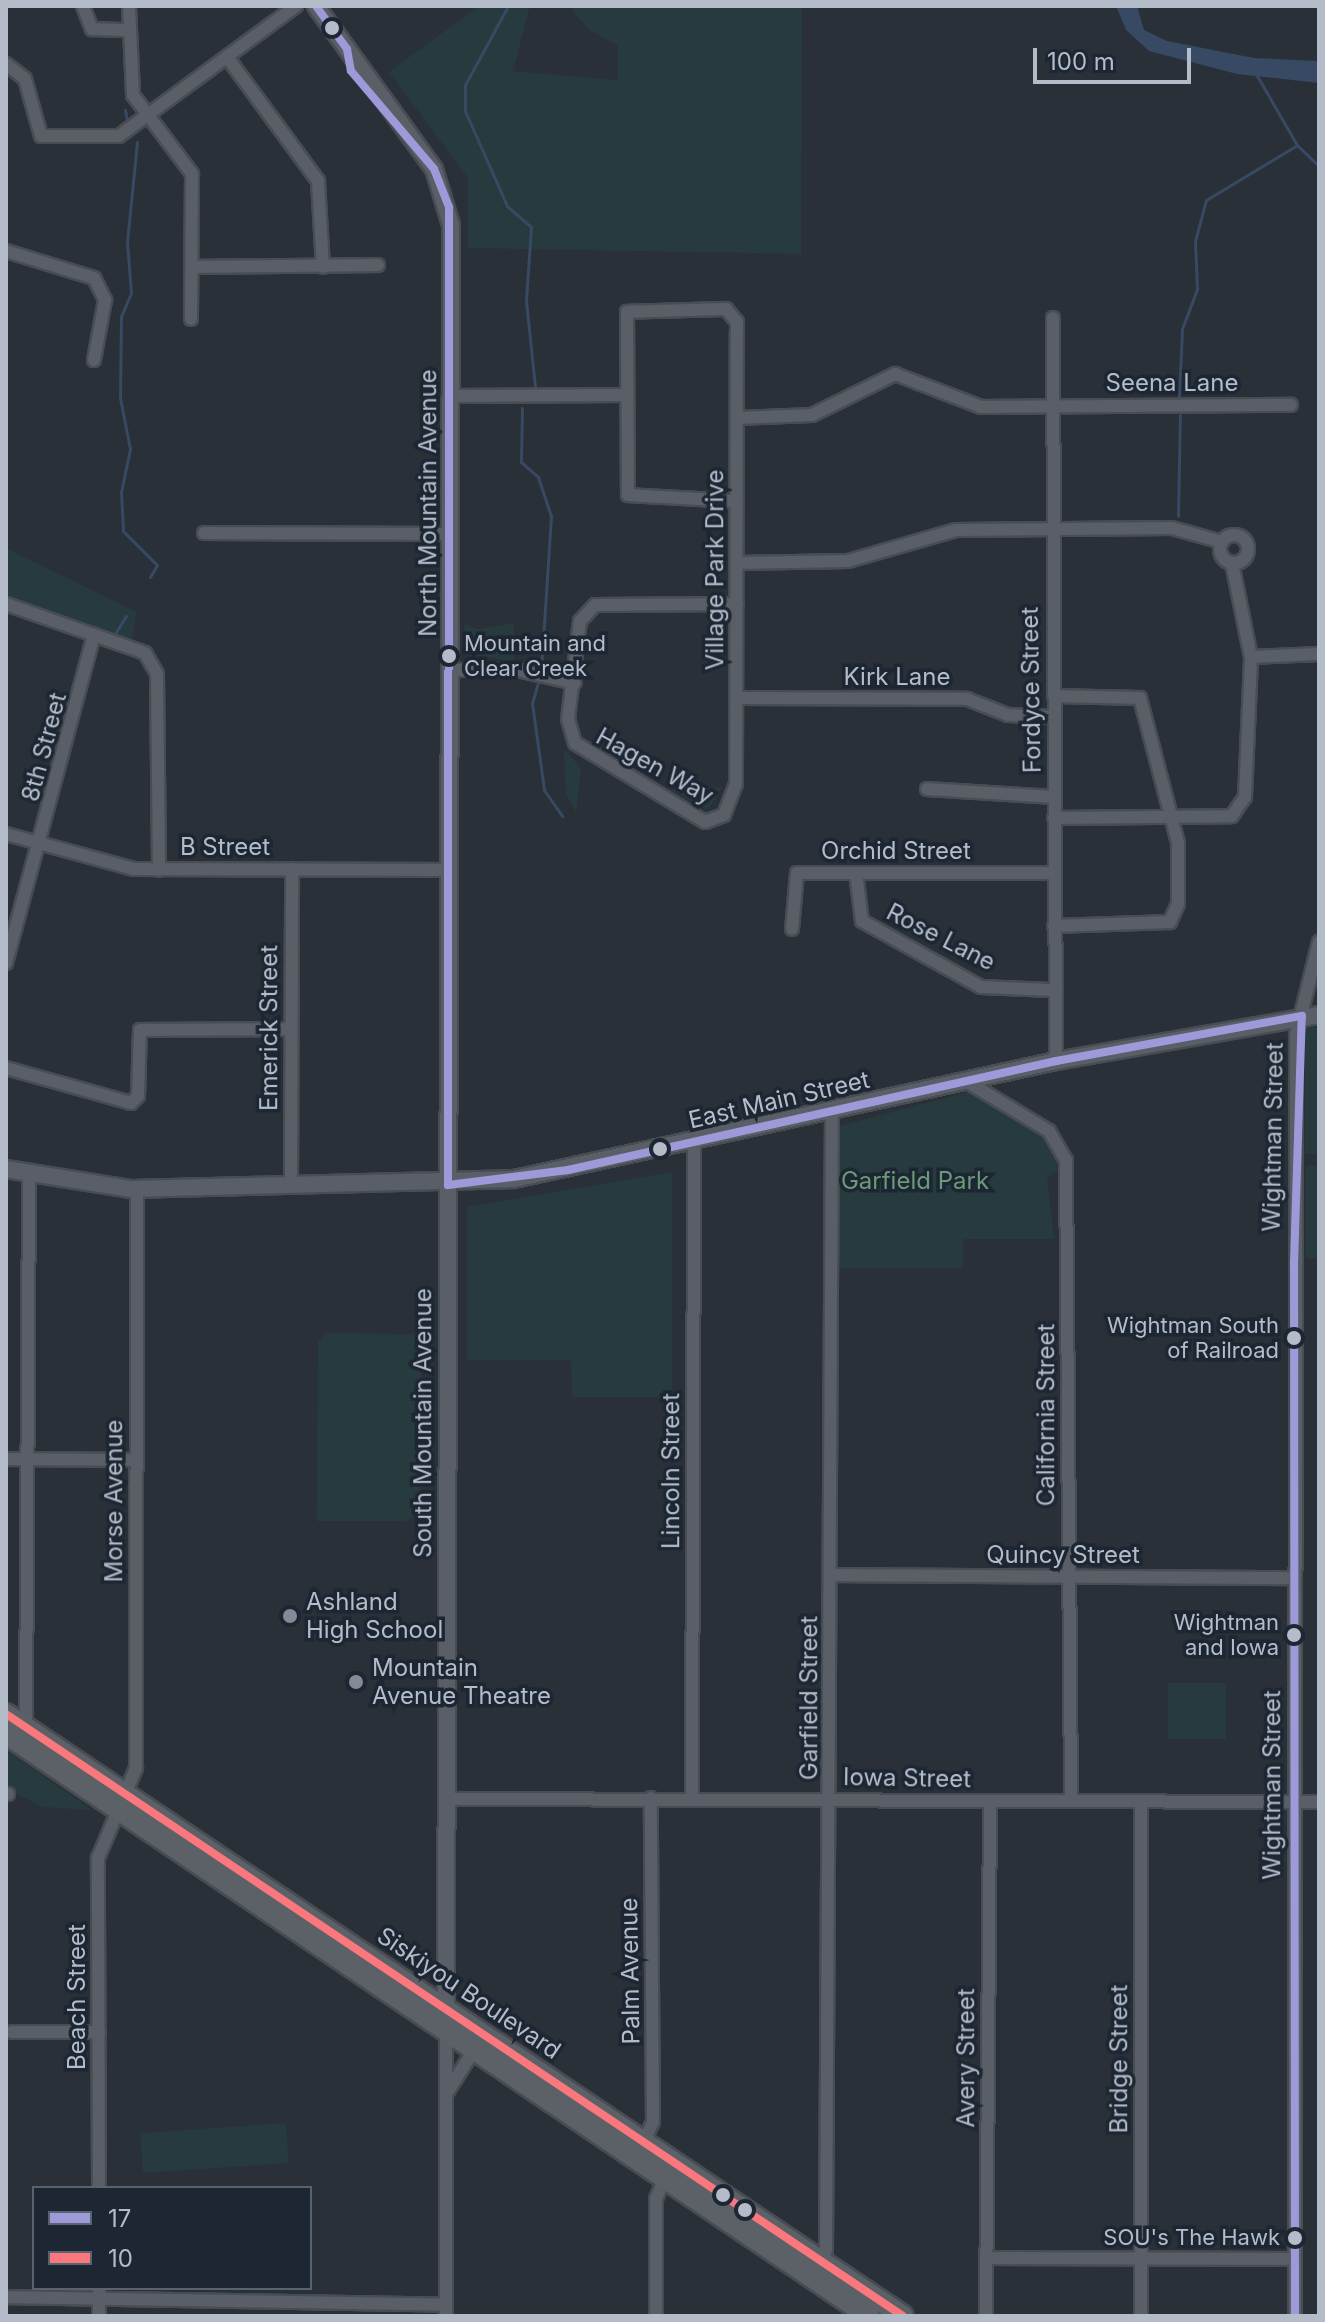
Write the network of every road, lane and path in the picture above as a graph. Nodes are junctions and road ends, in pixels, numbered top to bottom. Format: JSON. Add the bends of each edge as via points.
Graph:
{"nodes":[{"id":1,"x":83,"y":6,"type":"edge"},
{"id":2,"x":129,"y":6,"type":"edge"},
{"id":3,"x":296,"y":6,"type":"edge"},
{"id":4,"x":316,"y":6,"type":"edge"},
{"id":5,"x":129,"y":30,"type":"junction"},
{"id":6,"x":227,"y":57,"type":"junction"},
{"id":7,"x":6,"y":64,"type":"edge"},
{"id":8,"x":149,"y":117,"type":"junction"},
{"id":9,"x":6,"y":251,"type":"edge"},
{"id":10,"x":378,"y":265,"type":"dead end"},
{"id":11,"x":192,"y":267,"type":"junction"},
{"id":12,"x":323,"y":267,"type":"junction"},
{"id":13,"x":1053,"y":318,"type":"dead end"},
{"id":14,"x":191,"y":319,"type":"dead end"},
{"id":15,"x":94,"y":360,"type":"dead end"},
{"id":16,"x":625,"y":395,"type":"junction"},
{"id":17,"x":452,"y":396,"type":"junction"},
{"id":18,"x":1291,"y":405,"type":"dead end"},
{"id":19,"x":1053,"y":408,"type":"junction"},
{"id":20,"x":737,"y":418,"type":"junction"},
{"id":21,"x":737,"y":501,"type":"junction"},
{"id":22,"x":1052,"y":530,"type":"junction"},
{"id":23,"x":204,"y":533,"type":"dead end"},
{"id":24,"x":452,"y":534,"type":"junction"},
{"id":25,"x":1222,"y":542,"type":"junction"},
{"id":26,"x":737,"y":563,"type":"junction"},
{"id":27,"x":1232,"y":563,"type":"junction"},
{"id":28,"x":6,"y":604,"type":"edge"},
{"id":29,"x":737,"y":604,"type":"junction"},
{"id":30,"x":94,"y":635,"type":"junction"},
{"id":31,"x":1319,"y":654,"type":"edge"},
{"id":32,"x":1251,"y":657,"type":"junction"},
{"id":33,"x":451,"y":670,"type":"junction"},
{"id":34,"x":575,"y":683,"type":"junction"},
{"id":35,"x":1054,"y":696,"type":"junction"},
{"id":36,"x":736,"y":698,"type":"junction"},
{"id":37,"x":1054,"y":717,"type":"junction"},
{"id":38,"x":927,"y":789,"type":"dead end"},
{"id":39,"x":1054,"y":797,"type":"junction"},
{"id":40,"x":1054,"y":818,"type":"junction"},
{"id":41,"x":1177,"y":818,"type":"junction"},
{"id":42,"x":718,"y":821,"type":"joint"},
{"id":43,"x":6,"y":834,"type":"edge"},
{"id":44,"x":40,"y":844,"type":"junction"},
{"id":45,"x":292,"y":869,"type":"junction"},
{"id":46,"x":159,"y":870,"type":"junction"},
{"id":47,"x":450,"y":870,"type":"junction"},
{"id":48,"x":856,"y":873,"type":"junction"},
{"id":49,"x":1053,"y":873,"type":"junction"},
{"id":50,"x":1054,"y":926,"type":"junction"},
{"id":51,"x":792,"y":929,"type":"dead end"},
{"id":52,"x":1319,"y":942,"type":"edge"},
{"id":53,"x":6,"y":963,"type":"edge"},
{"id":54,"x":1051,"y":990,"type":"junction"},
{"id":55,"x":1319,"y":1015,"type":"edge"},
{"id":56,"x":1302,"y":1016,"type":"junction"},
{"id":57,"x":291,"y":1029,"type":"junction"},
{"id":58,"x":1056,"y":1061,"type":"junction"},
{"id":59,"x":6,"y":1068,"type":"edge"},
{"id":60,"x":966,"y":1081,"type":"junction"},
{"id":61,"x":832,"y":1115,"type":"junction"},
{"id":62,"x":694,"y":1144,"type":"junction"},
{"id":63,"x":6,"y":1169,"type":"edge"},
{"id":64,"x":29,"y":1173,"type":"junction"},
{"id":65,"x":448,"y":1185,"type":"junction"},
{"id":66,"x":291,"y":1187,"type":"junction"},
{"id":67,"x":137,"y":1188,"type":"junction"},
{"id":68,"x":6,"y":1459,"type":"edge"},
{"id":69,"x":29,"y":1459,"type":"junction"},
{"id":70,"x":137,"y":1460,"type":"junction"},
{"id":71,"x":832,"y":1575,"type":"junction"},
{"id":72,"x":1069,"y":1576,"type":"junction"},
{"id":73,"x":1294,"y":1578,"type":"junction"},
{"id":74,"x":6,"y":1714,"type":"edge"},
{"id":75,"x":26,"y":1728,"type":"junction"},
{"id":76,"x":6,"y":1734,"type":"edge"},
{"id":77,"x":651,"y":1798,"type":"junction"},
{"id":78,"x":692,"y":1798,"type":"junction"},
{"id":79,"x":447,"y":1799,"type":"junction"},
{"id":80,"x":830,"y":1799,"type":"junction"},
{"id":81,"x":990,"y":1801,"type":"junction"},
{"id":82,"x":1071,"y":1801,"type":"junction"},
{"id":83,"x":1141,"y":1801,"type":"junction"},
{"id":84,"x":1294,"y":1802,"type":"junction"},
{"id":85,"x":1319,"y":1802,"type":"edge"},
{"id":86,"x":124,"y":1803,"type":"junction"},
{"id":87,"x":446,"y":2009,"type":"junction"},
{"id":88,"x":446,"y":2031,"type":"junction"},
{"id":89,"x":12,"y":2032,"type":"dead end"},
{"id":90,"x":99,"y":2032,"type":"junction"},
{"id":91,"x":474,"y":2050,"type":"junction"},
{"id":92,"x":446,"y":2094,"type":"junction"},
{"id":93,"x":644,"y":2141,"type":"junction"},
{"id":94,"x":664,"y":2179,"type":"junction"},
{"id":95,"x":99,"y":2186,"type":"edge"},
{"id":96,"x":987,"y":2258,"type":"junction"},
{"id":97,"x":1141,"y":2259,"type":"junction"},
{"id":98,"x":1294,"y":2259,"type":"junction"},
{"id":99,"x":817,"y":2270,"type":"junction"},
{"id":100,"x":99,"y":2292,"type":"edge"},
{"id":101,"x":6,"y":2297,"type":"edge"},
{"id":102,"x":446,"y":2311,"type":"edge"},
{"id":103,"x":99,"y":2316,"type":"edge"},
{"id":104,"x":656,"y":2316,"type":"edge"},
{"id":105,"x":869,"y":2316,"type":"edge"},
{"id":106,"x":903,"y":2316,"type":"edge"},
{"id":107,"x":986,"y":2316,"type":"edge"},
{"id":108,"x":1141,"y":2316,"type":"edge"},
{"id":109,"x":1295,"y":2316,"type":"edge"}],
"edges":[{"from":1,"to":5,"type":"street","via":[[92,29]]},
{"from":2,"to":5,"type":"street"},
{"from":3,"to":6,"type":"street"},
{"from":4,"to":17,"type":"street","name":"North Mountain Avenue","via":[[446,193]]},
{"from":5,"to":8,"type":"street","via":[[130,83]]},
{"from":6,"to":8,"type":"street"},
{"from":6,"to":12,"type":"street","via":[[318,181]]},
{"from":7,"to":8,"type":"street","via":[[25,79],[41,136],[119,136]]},
{"from":8,"to":11,"type":"street","via":[[192,174]]},
{"from":9,"to":15,"type":"street","via":[[94,278],[105,300]]},
{"from":10,"to":12,"type":"street"},
{"from":11,"to":12,"type":"street"},
{"from":11,"to":14,"type":"street"},
{"from":13,"to":19,"type":"street","name":"Fordyce Street"},
{"from":16,"to":17,"type":"street"},
{"from":16,"to":20,"type":"street","name":"Village Park Drive","via":[[627,312],[735,314]]},
{"from":16,"to":21,"type":"street","via":[[628,495]]},
{"from":17,"to":24,"type":"street","name":"North Mountain Avenue"},
{"from":18,"to":19,"type":"street","name":"Seena Lane"},
{"from":19,"to":20,"type":"street","name":"Seena Lane","via":[[981,407],[895,374],[812,415]]},
{"from":19,"to":22,"type":"street","name":"Fordyce Street"},
{"from":20,"to":21,"type":"street","name":"Village Park Drive"},
{"from":21,"to":26,"type":"street","name":"Village Park Drive"},
{"from":22,"to":25,"type":"street","via":[[1172,528]]},
{"from":22,"to":26,"type":"street","via":[[940,531],[848,561]]},
{"from":22,"to":35,"type":"street","name":"Fordyce Street"},
{"from":23,"to":24,"type":"street"},
{"from":24,"to":33,"type":"street","name":"North Mountain Avenue"},
{"from":25,"to":27,"type":"street","via":[[1221,556]]},
{"from":25,"to":27,"type":"street","via":[[1235,535],[1247,543],[1246,558]]},
{"from":26,"to":29,"type":"street","name":"Village Park Drive"},
{"from":27,"to":32,"type":"street"},
{"from":28,"to":30,"type":"street"},
{"from":29,"to":34,"type":"street","name":"Hagen Way","via":[[589,606],[581,615]]},
{"from":29,"to":36,"type":"street","name":"Village Park Drive"},
{"from":30,"to":44,"type":"street","name":"8th Street"},
{"from":30,"to":46,"type":"street","via":[[145,653],[157,674]]},
{"from":31,"to":32,"type":"street"},
{"from":32,"to":41,"type":"street","via":[[1244,803],[1223,818]]},
{"from":33,"to":34,"type":"street","via":[[523,671]]},
{"from":33,"to":47,"type":"street","name":"North Mountain Avenue"},
{"from":34,"to":42,"type":"street","name":"Hagen Way","via":[[568,719],[579,750],[705,822]]},
{"from":35,"to":37,"type":"street","name":"Fordyce Street"},
{"from":35,"to":41,"type":"street","via":[[1140,698]]},
{"from":36,"to":37,"type":"street","name":"Kirk Lane","via":[[967,699],[1008,715]]},
{"from":36,"to":42,"type":"street","name":"Village Park Drive","via":[[736,789]]},
{"from":37,"to":39,"type":"street","name":"Fordyce Street"},
{"from":38,"to":39,"type":"street"},
{"from":39,"to":40,"type":"street","name":"Fordyce Street"},
{"from":40,"to":41,"type":"street"},
{"from":40,"to":49,"type":"street","name":"Fordyce Street"},
{"from":41,"to":50,"type":"street","via":[[1178,904],[1170,922]]},
{"from":43,"to":44,"type":"street","name":"B Street"},
{"from":44,"to":46,"type":"street","name":"B Street"},
{"from":44,"to":53,"type":"street","name":"8th Street"},
{"from":45,"to":46,"type":"street","name":"B Street"},
{"from":45,"to":47,"type":"street","name":"B Street"},
{"from":45,"to":57,"type":"street","name":"Emerick Street"},
{"from":47,"to":65,"type":"street","name":"North Mountain Avenue"},
{"from":48,"to":49,"type":"street","name":"Orchid Street"},
{"from":48,"to":51,"type":"street","name":"Orchid Street","via":[[794,874]]},
{"from":48,"to":54,"type":"street","name":"Rose Lane","via":[[862,921],[981,987]]},
{"from":49,"to":50,"type":"street","name":"Fordyce Street"},
{"from":50,"to":54,"type":"street","name":"Fordyce Street"},
{"from":52,"to":56,"type":"street","name":"Wightman Street"},
{"from":54,"to":58,"type":"street","name":"Fordyce Street"},
{"from":55,"to":56,"type":"street","name":"East Main Street"},
{"from":56,"to":58,"type":"street","name":"East Main Street"},
{"from":56,"to":73,"type":"street","name":"Wightman Street"},
{"from":57,"to":59,"type":"street","via":[[140,1030],[138,1096],[131,1103]]},
{"from":57,"to":66,"type":"street","name":"Emerick Street"},
{"from":58,"to":60,"type":"street","name":"East Main Street"},
{"from":60,"to":61,"type":"street","name":"East Main Street"},
{"from":60,"to":72,"type":"street","name":"California Street","via":[[1049,1131],[1066,1160]]},
{"from":61,"to":62,"type":"street","name":"East Main Street"},
{"from":61,"to":71,"type":"street","name":"Garfield Street"},
{"from":62,"to":65,"type":"street","name":"East Main Street"},
{"from":62,"to":78,"type":"street","name":"Lincoln Street"},
{"from":63,"to":64,"type":"street","name":"East Main Street"},
{"from":64,"to":67,"type":"street","name":"East Main Street"},
{"from":64,"to":69,"type":"street"},
{"from":65,"to":66,"type":"street","name":"East Main Street"},
{"from":65,"to":79,"type":"street","name":"South Mountain Avenue"},
{"from":66,"to":67,"type":"street","name":"East Main Street"},
{"from":67,"to":70,"type":"street","name":"Morse Avenue"},
{"from":68,"to":69,"type":"street"},
{"from":69,"to":70,"type":"street"},
{"from":69,"to":75,"type":"street"},
{"from":70,"to":86,"type":"street","name":"Morse Avenue","via":[[136,1768]]},
{"from":71,"to":72,"type":"street","name":"Quincy Street"},
{"from":71,"to":80,"type":"street","name":"Garfield Street"},
{"from":72,"to":73,"type":"street","name":"Quincy Street"},
{"from":72,"to":82,"type":"street","name":"California Street"},
{"from":73,"to":84,"type":"street","name":"Wightman Street"},
{"from":74,"to":75,"type":"main road","name":"Siskiyou Boulevard"},
{"from":75,"to":86,"type":"main road","name":"Siskiyou Boulevard"},
{"from":76,"to":86,"type":"main road","name":"Siskiyou Boulevard"},
{"from":77,"to":78,"type":"street","name":"Iowa Street"},
{"from":77,"to":79,"type":"street","name":"Iowa Street"},
{"from":77,"to":93,"type":"street","name":"Palm Avenue","via":[[653,2122]]},
{"from":78,"to":80,"type":"street","name":"Iowa Street"},
{"from":79,"to":87,"type":"street","name":"South Mountain Avenue"},
{"from":80,"to":81,"type":"street","name":"Iowa Street"},
{"from":80,"to":99,"type":"street","name":"Garfield Street"},
{"from":81,"to":82,"type":"street","name":"Iowa Street"},
{"from":81,"to":96,"type":"street","name":"Avery Street"},
{"from":82,"to":83,"type":"street","name":"Iowa Street"},
{"from":83,"to":84,"type":"street","name":"Iowa Street"},
{"from":83,"to":97,"type":"street","name":"Bridge Street"},
{"from":84,"to":85,"type":"street","name":"Iowa Street"},
{"from":84,"to":98,"type":"street","name":"Wightman Street"},
{"from":86,"to":87,"type":"main road","name":"Siskiyou Boulevard"},
{"from":86,"to":88,"type":"main road","name":"Siskiyou Boulevard"},
{"from":86,"to":90,"type":"street","name":"Beach Street","via":[[98,1858]]},
{"from":87,"to":88,"type":"street","name":"South Mountain Avenue"},
{"from":87,"to":93,"type":"main road","name":"Siskiyou Boulevard"},
{"from":88,"to":91,"type":"main road","name":"Siskiyou Boulevard"},
{"from":88,"to":92,"type":"street","name":"South Mountain Avenue"},
{"from":89,"to":90,"type":"street"},
{"from":90,"to":95,"type":"street","name":"Beach Street"},
{"from":91,"to":92,"type":"street"},
{"from":91,"to":94,"type":"main road","name":"Siskiyou Boulevard"},
{"from":92,"to":102,"type":"street","name":"South Mountain Avenue"},
{"from":93,"to":99,"type":"main road","name":"Siskiyou Boulevard"},
{"from":94,"to":99,"type":"main road","name":"Siskiyou Boulevard"},
{"from":94,"to":104,"type":"street","via":[[656,2199]]},
{"from":96,"to":97,"type":"street"},
{"from":96,"to":107,"type":"street","name":"Avery Street"},
{"from":97,"to":98,"type":"street"},
{"from":97,"to":108,"type":"street","name":"Bridge Street"},
{"from":98,"to":109,"type":"street","name":"Wightman Street"},
{"from":99,"to":105,"type":"main road","name":"Siskiyou Boulevard"},
{"from":99,"to":106,"type":"main road","name":"Siskiyou Boulevard"},
{"from":100,"to":101,"type":"street"},
{"from":100,"to":102,"type":"street"},
{"from":100,"to":103,"type":"street"}]}
